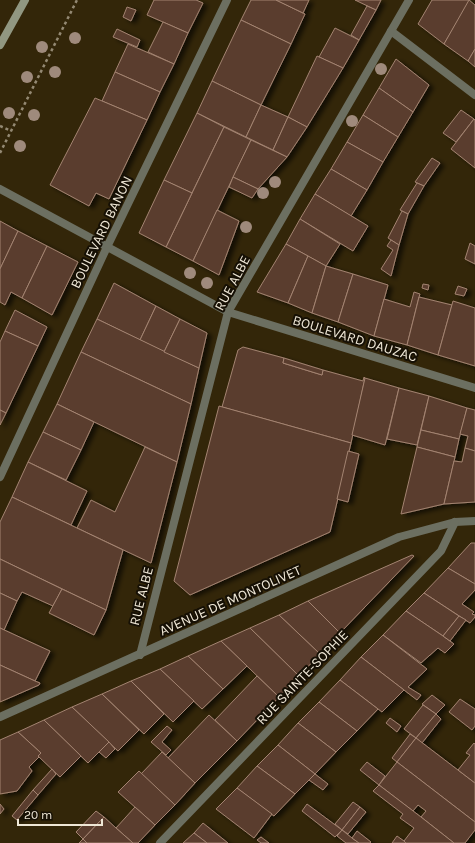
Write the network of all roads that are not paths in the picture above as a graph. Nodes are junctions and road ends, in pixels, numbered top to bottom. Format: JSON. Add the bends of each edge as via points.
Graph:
{"nodes":[{"id":1,"x":24,"y":0,"type":"edge"},
{"id":2,"x":227,"y":0,"type":"edge"},
{"id":3,"x":409,"y":0,"type":"edge"},
{"id":4,"x":391,"y":31,"type":"junction"},
{"id":5,"x":0,"y":46,"type":"edge"},
{"id":6,"x":475,"y":95,"type":"edge"},
{"id":7,"x":0,"y":189,"type":"edge"},
{"id":8,"x":107,"y":247,"type":"junction"},
{"id":9,"x":228,"y":312,"type":"junction"},
{"id":10,"x":475,"y":388,"type":"edge"},
{"id":11,"x":0,"y":477,"type":"edge"},
{"id":12,"x":475,"y":521,"type":"edge"},
{"id":13,"x":455,"y":522,"type":"junction"},
{"id":14,"x":140,"y":655,"type":"junction"},
{"id":15,"x":0,"y":717,"type":"edge"},
{"id":16,"x":160,"y":843,"type":"edge"}],
"edges":[{"from":1,"to":5,"type":"main road"},
{"from":2,"to":8,"type":"street","name":"BOULEVARD BANON"},
{"from":3,"to":4,"type":"street","name":"RUE ALBE"},
{"from":4,"to":6,"type":"street"},
{"from":4,"to":9,"type":"street","name":"RUE ALBE"},
{"from":7,"to":8,"type":"street","name":"BOULEVARD DAUZAC"},
{"from":8,"to":9,"type":"street","name":"BOULEVARD DAUZAC"},
{"from":8,"to":11,"type":"street","name":"BOULEVARD BANON"},
{"from":9,"to":10,"type":"street","name":"BOULEVARD DAUZAC"},
{"from":9,"to":14,"type":"street","name":"RUE ALBE"},
{"from":12,"to":13,"type":"street","name":"AVENUE DE MONTOLIVET"},
{"from":13,"to":14,"type":"street","name":"AVENUE DE MONTOLIVET","via":[[399,537]]},
{"from":13,"to":16,"type":"street","name":"RUE SAINTE-SOPHIE","via":[[441,551]]},
{"from":14,"to":15,"type":"street","name":"AVENUE DE MONTOLIVET"}]}
